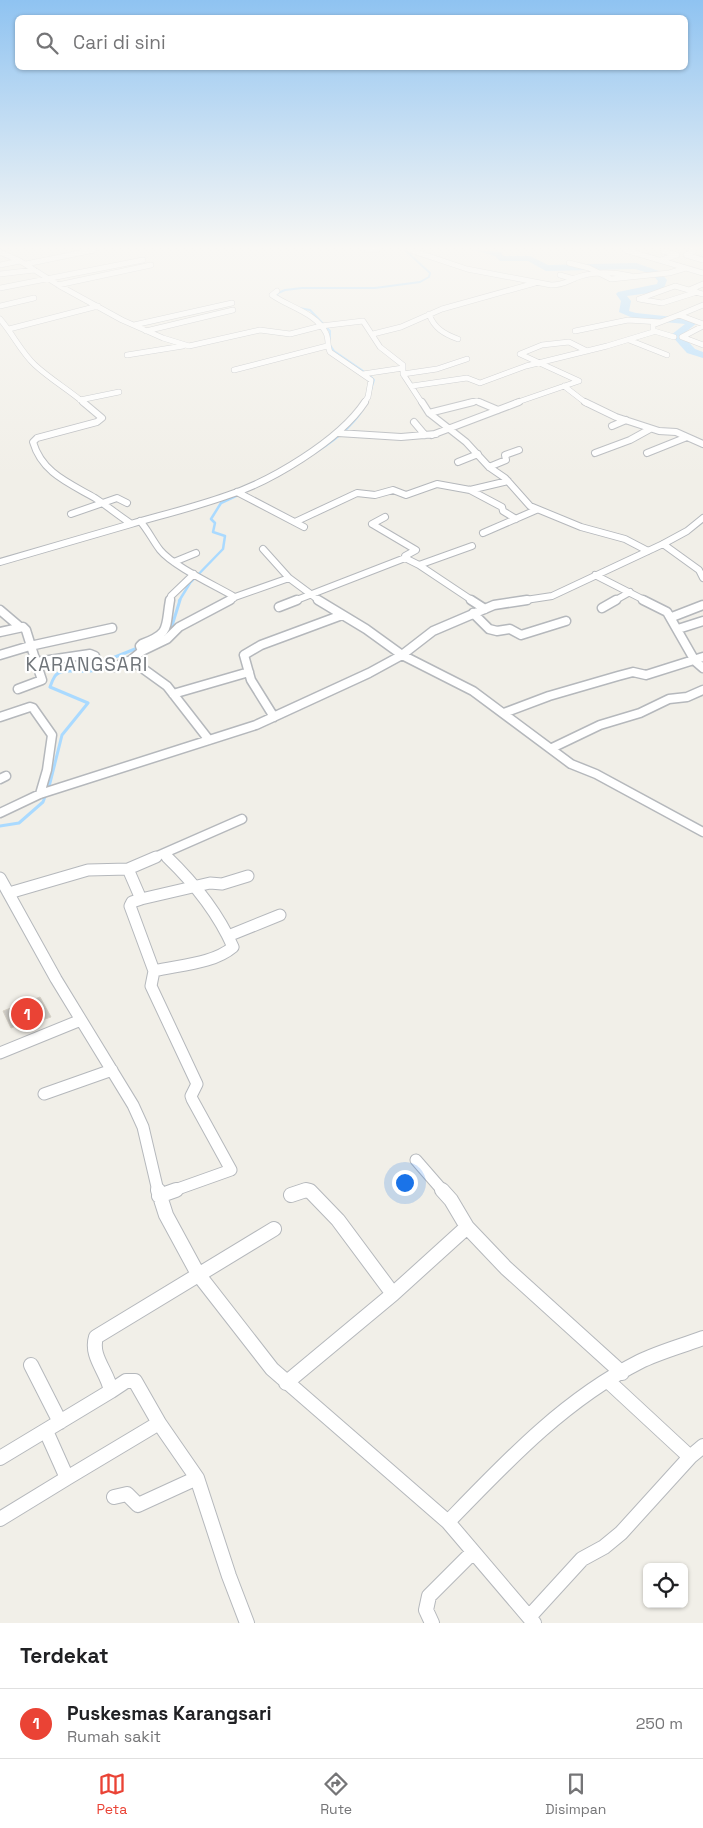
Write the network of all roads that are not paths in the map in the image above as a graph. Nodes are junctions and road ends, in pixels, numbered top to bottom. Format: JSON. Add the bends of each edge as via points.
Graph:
{"nodes":[{"id":1,"x":6,"y":326,"type":"edge"},
{"id":2,"x":22,"y":326,"type":"edge"},
{"id":3,"x":134,"y":326,"type":"edge"},
{"id":4,"x":168,"y":326,"type":"edge"},
{"id":5,"x":323,"y":326,"type":"joint"},
{"id":6,"x":367,"y":326,"type":"edge"},
{"id":7,"x":406,"y":326,"type":"edge"},
{"id":8,"x":435,"y":326,"type":"edge"},
{"id":9,"x":600,"y":326,"type":"edge"},
{"id":10,"x":654,"y":326,"type":"edge"},
{"id":11,"x":702,"y":326,"type":"edge"},
{"id":12,"x":9,"y":329,"type":"junction"},
{"id":13,"x":146,"y":331,"type":"junction"},
{"id":14,"x":575,"y":331,"type":"dead end"},
{"id":15,"x":654,"y":331,"type":"junction"},
{"id":16,"x":694,"y":331,"type":"junction"},
{"id":17,"x":373,"y":334,"type":"junction"},
{"id":18,"x":703,"y":334,"type":"edge"},
{"id":19,"x":674,"y":337,"type":"dead end"},
{"id":20,"x":458,"y":339,"type":"dead end"},
{"id":21,"x":629,"y":340,"type":"junction"},
{"id":22,"x":703,"y":345,"type":"edge"},
{"id":23,"x":189,"y":346,"type":"junction"},
{"id":24,"x":327,"y":346,"type":"junction"},
{"id":25,"x":587,"y":351,"type":"junction"},
{"id":26,"x":127,"y":355,"type":"dead end"},
{"id":27,"x":667,"y":355,"type":"dead end"},
{"id":28,"x":467,"y":359,"type":"dead end"},
{"id":29,"x":538,"y":363,"type":"junction"},
{"id":30,"x":234,"y":370,"type":"dead end"},
{"id":31,"x":403,"y":371,"type":"junction"},
{"id":32,"x":365,"y":373,"type":"junction"},
{"id":33,"x":412,"y":386,"type":"junction"},
{"id":34,"x":564,"y":386,"type":"junction"},
{"id":35,"x":119,"y":392,"type":"dead end"},
{"id":36,"x":80,"y":400,"type":"junction"},
{"id":37,"x":498,"y":410,"type":"junction"},
{"id":38,"x":429,"y":413,"type":"junction"},
{"id":39,"x":626,"y":420,"type":"junction"},
{"id":40,"x":414,"y":422,"type":"dead end"},
{"id":41,"x":612,"y":426,"type":"dead end"},
{"id":42,"x":447,"y":428,"type":"junction"},
{"id":43,"x":650,"y":429,"type":"junction"},
{"id":44,"x":342,"y":433,"type":"junction"},
{"id":45,"x":454,"y":433,"type":"junction"},
{"id":46,"x":432,"y":434,"type":"junction"},
{"id":47,"x":425,"y":435,"type":"junction"},
{"id":48,"x":687,"y":437,"type":"junction"},
{"id":49,"x":703,"y":438,"type":"edge"},
{"id":50,"x":696,"y":441,"type":"junction"},
{"id":51,"x":703,"y":444,"type":"edge"},
{"id":52,"x":519,"y":450,"type":"dead end"},
{"id":53,"x":595,"y":453,"type":"dead end"},
{"id":54,"x":647,"y":453,"type":"dead end"},
{"id":55,"x":478,"y":454,"type":"junction"},
{"id":56,"x":458,"y":462,"type":"dead end"},
{"id":57,"x":489,"y":467,"type":"junction"},
{"id":58,"x":508,"y":481,"type":"junction"},
{"id":59,"x":470,"y":490,"type":"junction"},
{"id":60,"x":240,"y":493,"type":"junction"},
{"id":61,"x":127,"y":503,"type":"dead end"},
{"id":62,"x":102,"y":504,"type":"junction"},
{"id":63,"x":536,"y":510,"type":"junction"},
{"id":64,"x":71,"y":514,"type":"dead end"},
{"id":65,"x":385,"y":517,"type":"dead end"},
{"id":66,"x":703,"y":518,"type":"edge"},
{"id":67,"x":516,"y":519,"type":"junction"},
{"id":68,"x":140,"y":521,"type":"junction"},
{"id":69,"x":295,"y":522,"type":"junction"},
{"id":70,"x":130,"y":523,"type":"junction"},
{"id":71,"x":304,"y":527,"type":"dead end"},
{"id":72,"x":483,"y":533,"type":"dead end"},
{"id":73,"x":663,"y":544,"type":"junction"},
{"id":74,"x":472,"y":546,"type":"dead end"},
{"id":75,"x":263,"y":549,"type":"dead end"},
{"id":76,"x":648,"y":551,"type":"junction"},
{"id":77,"x":196,"y":553,"type":"dead end"},
{"id":78,"x":405,"y":558,"type":"junction"},
{"id":79,"x":0,"y":562,"type":"edge"},
{"id":80,"x":174,"y":562,"type":"junction"},
{"id":81,"x":419,"y":565,"type":"junction"},
{"id":82,"x":195,"y":575,"type":"junction"},
{"id":83,"x":595,"y":575,"type":"junction"},
{"id":84,"x":289,"y":578,"type":"junction"},
{"id":85,"x":703,"y":578,"type":"edge"},
{"id":86,"x":630,"y":592,"type":"junction"},
{"id":87,"x":311,"y":594,"type":"junction"},
{"id":88,"x":235,"y":597,"type":"junction"},
{"id":89,"x":703,"y":605,"type":"edge"},
{"id":90,"x":280,"y":607,"type":"dead end"},
{"id":91,"x":485,"y":608,"type":"junction"},
{"id":92,"x":602,"y":608,"type":"dead end"},
{"id":93,"x":0,"y":610,"type":"edge"},
{"id":94,"x":473,"y":613,"type":"junction"},
{"id":95,"x":342,"y":615,"type":"junction"},
{"id":96,"x":672,"y":617,"type":"junction"},
{"id":97,"x":566,"y":621,"type":"dead end"},
{"id":98,"x":703,"y":621,"type":"edge"},
{"id":99,"x":20,"y":627,"type":"junction"},
{"id":100,"x":112,"y":628,"type":"dead end"},
{"id":101,"x":678,"y":629,"type":"junction"},
{"id":102,"x":0,"y":632,"type":"edge"},
{"id":103,"x":164,"y":638,"type":"junction"},
{"id":104,"x":30,"y":646,"type":"junction"},
{"id":105,"x":0,"y":655,"type":"edge"},
{"id":106,"x":402,"y":655,"type":"junction"},
{"id":107,"x":703,"y":657,"type":"edge"},
{"id":108,"x":132,"y":660,"type":"junction"},
{"id":109,"x":695,"y":660,"type":"junction"},
{"id":110,"x":36,"y":662,"type":"junction"},
{"id":111,"x":703,"y":668,"type":"edge"},
{"id":112,"x":249,"y":672,"type":"junction"},
{"id":113,"x":18,"y":689,"type":"dead end"},
{"id":114,"x":703,"y":690,"type":"edge"},
{"id":115,"x":173,"y":694,"type":"junction"},
{"id":116,"x":504,"y":713,"type":"junction"},
{"id":117,"x":274,"y":716,"type":"junction"},
{"id":118,"x":0,"y":718,"type":"edge"},
{"id":119,"x":210,"y":740,"type":"junction"},
{"id":120,"x":552,"y":748,"type":"junction"},
{"id":121,"x":41,"y":793,"type":"junction"},
{"id":122,"x":0,"y":813,"type":"edge"},
{"id":123,"x":242,"y":819,"type":"dead end"},
{"id":124,"x":703,"y":832,"type":"edge"},
{"id":125,"x":164,"y":854,"type":"junction"},
{"id":126,"x":128,"y":869,"type":"junction"},
{"id":127,"x":248,"y":876,"type":"dead end"},
{"id":128,"x":0,"y":878,"type":"edge"},
{"id":129,"x":195,"y":886,"type":"junction"},
{"id":130,"x":9,"y":893,"type":"junction"},
{"id":131,"x":141,"y":899,"type":"junction"},
{"id":132,"x":280,"y":915,"type":"dead end"},
{"id":133,"x":228,"y":936,"type":"junction"},
{"id":134,"x":154,"y":971,"type":"junction"},
{"id":135,"x":81,"y":1020,"type":"junction"},
{"id":136,"x":0,"y":1054,"type":"edge"},
{"id":137,"x":112,"y":1070,"type":"junction"},
{"id":138,"x":44,"y":1094,"type":"dead end"},
{"id":139,"x":416,"y":1160,"type":"dead end"},
{"id":140,"x":291,"y":1195,"type":"dead end"},
{"id":141,"x":159,"y":1196,"type":"junction"},
{"id":142,"x":466,"y":1227,"type":"junction"},
{"id":143,"x":274,"y":1229,"type":"dead end"},
{"id":144,"x":198,"y":1274,"type":"junction"},
{"id":145,"x":393,"y":1294,"type":"junction"},
{"id":146,"x":703,"y":1338,"type":"edge"},
{"id":147,"x":31,"y":1365,"type":"dead end"},
{"id":148,"x":622,"y":1373,"type":"junction"},
{"id":149,"x":608,"y":1381,"type":"junction"},
{"id":150,"x":286,"y":1383,"type":"junction"},
{"id":151,"x":111,"y":1391,"type":"junction"},
{"id":152,"x":60,"y":1422,"type":"junction"},
{"id":153,"x":159,"y":1423,"type":"junction"},
{"id":154,"x":46,"y":1431,"type":"junction"},
{"id":155,"x":703,"y":1446,"type":"edge"},
{"id":156,"x":1,"y":1456,"type":"edge"},
{"id":157,"x":690,"y":1457,"type":"junction"},
{"id":158,"x":68,"y":1478,"type":"junction"},
{"id":159,"x":197,"y":1478,"type":"junction"},
{"id":160,"x":114,"y":1497,"type":"dead end"},
{"id":161,"x":0,"y":1520,"type":"edge"},
{"id":162,"x":448,"y":1522,"type":"junction"},
{"id":163,"x":473,"y":1552,"type":"junction"},
{"id":164,"x":532,"y":1620,"type":"edge"},
{"id":165,"x":247,"y":1623,"type":"edge"},
{"id":166,"x":432,"y":1623,"type":"edge"}],
"edges":[{"from":1,"to":12,"type":"street"},
{"from":2,"to":12,"type":"street"},
{"from":3,"to":13,"type":"street"},
{"from":4,"to":13,"type":"street"},
{"from":5,"to":23,"type":"street","via":[[290,334],[260,330]]},
{"from":5,"to":24,"type":"street"},
{"from":6,"to":17,"type":"street"},
{"from":7,"to":17,"type":"street"},
{"from":8,"to":20,"type":"street","via":[[444,334]]},
{"from":9,"to":14,"type":"street"},
{"from":10,"to":15,"type":"street"},
{"from":11,"to":16,"type":"street"},
{"from":12,"to":36,"type":"street","via":[[36,366]]},
{"from":13,"to":23,"type":"street"},
{"from":15,"to":19,"type":"street"},
{"from":15,"to":21,"type":"street"},
{"from":16,"to":18,"type":"street"},
{"from":16,"to":22,"type":"street","via":[[682,338]]},
{"from":17,"to":31,"type":"street","via":[[380,347],[396,359]]},
{"from":21,"to":25,"type":"street"},
{"from":21,"to":27,"type":"street"},
{"from":23,"to":26,"type":"street"},
{"from":24,"to":30,"type":"street"},
{"from":24,"to":32,"type":"street","via":[[332,354]]},
{"from":25,"to":29,"type":"street"},
{"from":25,"to":29,"type":"street","via":[[565,342],[542,345],[520,355]]},
{"from":28,"to":31,"type":"street","via":[[438,369]]},
{"from":29,"to":33,"type":"street","via":[[480,383],[467,378]]},
{"from":29,"to":34,"type":"street","via":[[580,381]]},
{"from":31,"to":32,"type":"street"},
{"from":31,"to":33,"type":"street"},
{"from":32,"to":44,"type":"street","via":[[370,380],[370,391],[358,414]]},
{"from":33,"to":38,"type":"street"},
{"from":34,"to":37,"type":"street"},
{"from":34,"to":39,"type":"street","via":[[586,403]]},
{"from":35,"to":36,"type":"street"},
{"from":36,"to":62,"type":"street","via":[[102,420],[37,438],[33,442],[34,447],[57,477]]},
{"from":37,"to":38,"type":"street","via":[[477,401]]},
{"from":37,"to":42,"type":"street"},
{"from":38,"to":42,"type":"street"},
{"from":39,"to":41,"type":"street"},
{"from":39,"to":43,"type":"street"},
{"from":40,"to":47,"type":"street"},
{"from":42,"to":45,"type":"street"},
{"from":42,"to":46,"type":"street"},
{"from":43,"to":48,"type":"street"},
{"from":43,"to":53,"type":"street"},
{"from":44,"to":47,"type":"street"},
{"from":44,"to":60,"type":"street"},
{"from":45,"to":46,"type":"street"},
{"from":45,"to":55,"type":"street"},
{"from":46,"to":47,"type":"street"},
{"from":48,"to":50,"type":"street"},
{"from":48,"to":54,"type":"street"},
{"from":49,"to":50,"type":"street"},
{"from":50,"to":51,"type":"street"},
{"from":52,"to":57,"type":"street","via":[[504,455],[506,460]]},
{"from":55,"to":56,"type":"street"},
{"from":55,"to":57,"type":"street"},
{"from":57,"to":58,"type":"street"},
{"from":58,"to":59,"type":"street"},
{"from":58,"to":63,"type":"street"},
{"from":59,"to":67,"type":"street"},
{"from":59,"to":69,"type":"street","via":[[437,484],[406,495],[393,490],[375,495],[357,493]]},
{"from":60,"to":68,"type":"street"},
{"from":60,"to":69,"type":"street"},
{"from":61,"to":62,"type":"street","via":[[118,498]]},
{"from":62,"to":64,"type":"street"},
{"from":62,"to":70,"type":"street"},
{"from":63,"to":67,"type":"street"},
{"from":63,"to":76,"type":"street","via":[[582,528],[624,539]]},
{"from":65,"to":78,"type":"street","via":[[372,524],[416,550]]},
{"from":66,"to":73,"type":"street"},
{"from":67,"to":72,"type":"street"},
{"from":68,"to":70,"type":"street"},
{"from":68,"to":80,"type":"street","via":[[160,550]]},
{"from":69,"to":71,"type":"street"},
{"from":70,"to":79,"type":"street"},
{"from":73,"to":76,"type":"street"},
{"from":73,"to":85,"type":"street","via":[[699,570]]},
{"from":74,"to":81,"type":"street"},
{"from":75,"to":84,"type":"street"},
{"from":76,"to":83,"type":"street"},
{"from":77,"to":80,"type":"street"},
{"from":78,"to":81,"type":"street"},
{"from":78,"to":87,"type":"street"},
{"from":80,"to":82,"type":"street"},
{"from":81,"to":91,"type":"street"},
{"from":82,"to":88,"type":"street"},
{"from":82,"to":103,"type":"street","via":[[171,596]]},
{"from":83,"to":86,"type":"street"},
{"from":83,"to":91,"type":"street","via":[[552,596]]},
{"from":84,"to":87,"type":"street"},
{"from":84,"to":88,"type":"street"},
{"from":86,"to":92,"type":"street"},
{"from":86,"to":96,"type":"street"},
{"from":87,"to":90,"type":"street"},
{"from":87,"to":95,"type":"street"},
{"from":88,"to":103,"type":"street"},
{"from":89,"to":96,"type":"street"},
{"from":91,"to":94,"type":"street"},
{"from":93,"to":99,"type":"street"},
{"from":94,"to":97,"type":"street","via":[[489,629],[510,629],[521,635]]},
{"from":94,"to":106,"type":"street","via":[[433,631]]},
{"from":95,"to":106,"type":"street"},
{"from":95,"to":112,"type":"street","via":[[248,651],[244,655]]},
{"from":96,"to":101,"type":"street"},
{"from":98,"to":101,"type":"street"},
{"from":99,"to":102,"type":"street"},
{"from":99,"to":104,"type":"street","via":[[26,630]]},
{"from":100,"to":104,"type":"street"},
{"from":101,"to":109,"type":"street"},
{"from":103,"to":108,"type":"street","via":[[141,649]]},
{"from":104,"to":105,"type":"street"},
{"from":104,"to":110,"type":"street"},
{"from":106,"to":116,"type":"street","via":[[466,686]]},
{"from":106,"to":117,"type":"street"},
{"from":107,"to":109,"type":"street"},
{"from":108,"to":110,"type":"street","via":[[110,667],[94,658]]},
{"from":108,"to":115,"type":"street"},
{"from":109,"to":111,"type":"street"},
{"from":109,"to":116,"type":"street","via":[[646,674],[633,672],[618,676],[542,698]]},
{"from":110,"to":113,"type":"street","via":[[42,680]]},
{"from":112,"to":115,"type":"street"},
{"from":112,"to":117,"type":"street"},
{"from":114,"to":120,"type":"street","via":[[600,725]]},
{"from":115,"to":119,"type":"street"},
{"from":116,"to":120,"type":"street"},
{"from":117,"to":119,"type":"street"},
{"from":118,"to":121,"type":"street","via":[[30,707],[50,730],[53,740]]},
{"from":119,"to":121,"type":"street"},
{"from":120,"to":124,"type":"street","via":[[571,764],[596,774]]},
{"from":121,"to":122,"type":"street"},
{"from":123,"to":125,"type":"street"},
{"from":125,"to":126,"type":"street"},
{"from":125,"to":129,"type":"street"},
{"from":126,"to":130,"type":"street","via":[[80,872]]},
{"from":126,"to":131,"type":"street"},
{"from":127,"to":129,"type":"street","via":[[222,884]]},
{"from":128,"to":130,"type":"street"},
{"from":129,"to":131,"type":"street"},
{"from":129,"to":133,"type":"street"},
{"from":130,"to":135,"type":"street"},
{"from":131,"to":134,"type":"street","via":[[130,906]]},
{"from":132,"to":133,"type":"street"},
{"from":133,"to":134,"type":"street","via":[[232,947],[230,951]]},
{"from":134,"to":141,"type":"street","via":[[151,986],[197,1084],[192,1099],[231,1170]]},
{"from":135,"to":136,"type":"street"},
{"from":135,"to":137,"type":"street"},
{"from":137,"to":138,"type":"street"},
{"from":137,"to":141,"type":"street","via":[[144,1127]]},
{"from":139,"to":142,"type":"street","via":[[450,1200]]},
{"from":140,"to":145,"type":"street","via":[[306,1190],[310,1192],[338,1220]]},
{"from":141,"to":144,"type":"street"},
{"from":142,"to":145,"type":"street"},
{"from":142,"to":148,"type":"street","via":[[506,1268]]},
{"from":143,"to":144,"type":"street"},
{"from":144,"to":150,"type":"street"},
{"from":144,"to":151,"type":"street","via":[[96,1337],[94,1350]]},
{"from":145,"to":150,"type":"street"},
{"from":146,"to":148,"type":"street","via":[[640,1362]]},
{"from":147,"to":152,"type":"street"},
{"from":148,"to":149,"type":"street"},
{"from":149,"to":157,"type":"street"},
{"from":149,"to":162,"type":"street","via":[[549,1421]]},
{"from":150,"to":162,"type":"street","via":[[350,1434]]},
{"from":151,"to":152,"type":"street"},
{"from":151,"to":153,"type":"street","via":[[126,1381],[134,1381]]},
{"from":152,"to":154,"type":"street"},
{"from":153,"to":158,"type":"street"},
{"from":153,"to":159,"type":"street"},
{"from":154,"to":156,"type":"street"},
{"from":154,"to":158,"type":"street"},
{"from":155,"to":157,"type":"street"},
{"from":157,"to":164,"type":"street","via":[[621,1533],[582,1559]]},
{"from":158,"to":161,"type":"street"},
{"from":159,"to":160,"type":"street","via":[[138,1504],[127,1494]]},
{"from":159,"to":165,"type":"street"},
{"from":162,"to":163,"type":"street"},
{"from":163,"to":164,"type":"street"},
{"from":163,"to":166,"type":"street","via":[[429,1596],[425,1603],[426,1612]]}]}
